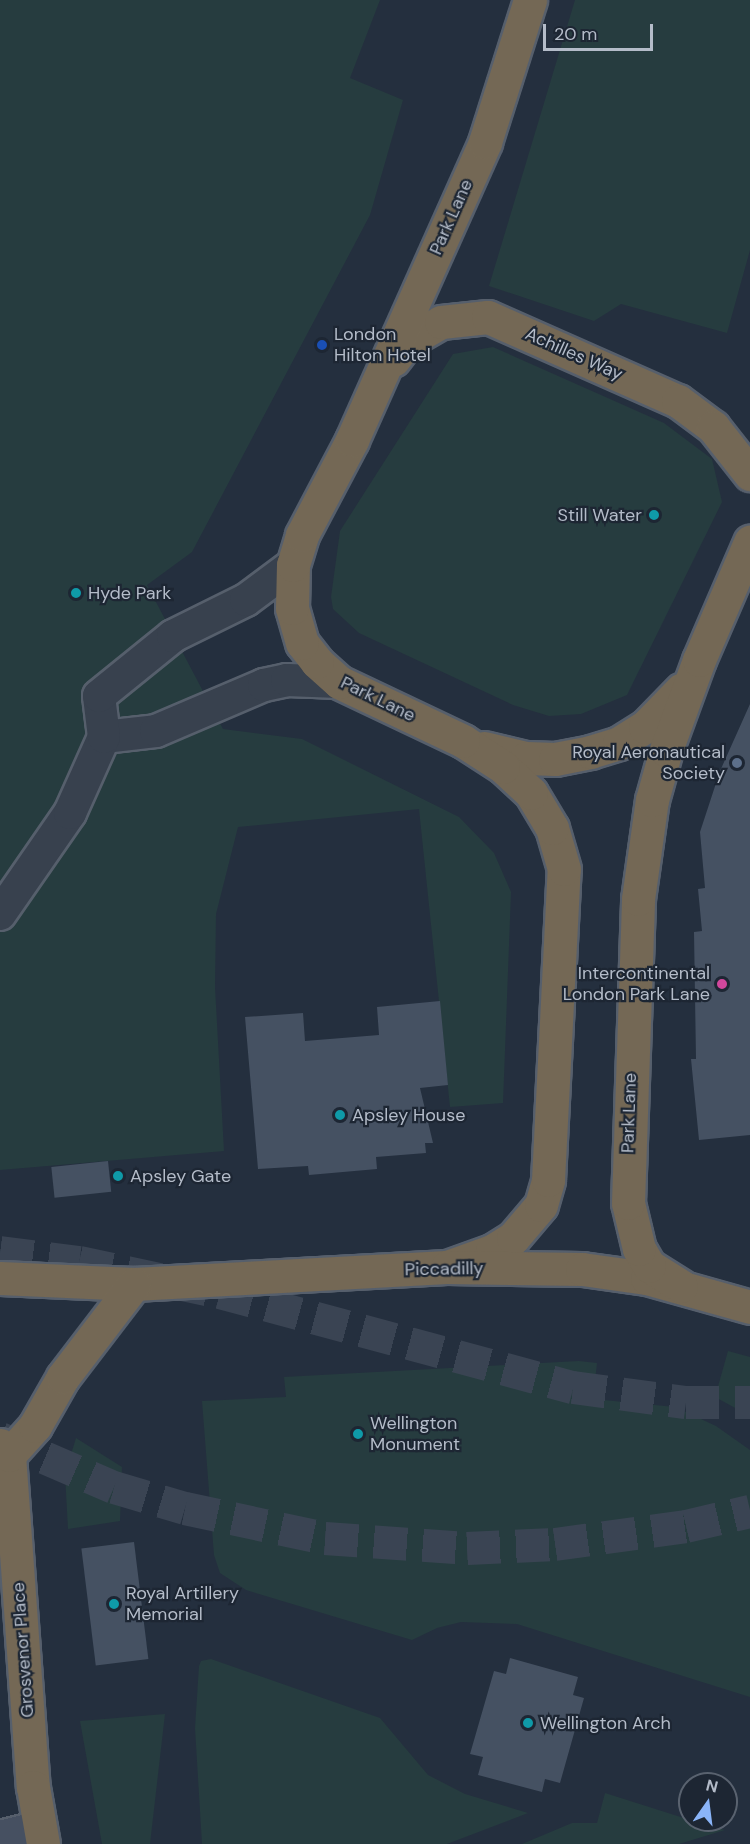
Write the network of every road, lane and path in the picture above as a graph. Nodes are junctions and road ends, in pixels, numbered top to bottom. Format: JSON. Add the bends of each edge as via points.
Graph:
{"nodes":[{"id":1,"x":530,"y":0,"type":"edge"},
{"id":2,"x":384,"y":370,"type":"junction"},
{"id":3,"x":750,"y":474,"type":"edge"},
{"id":4,"x":750,"y":542,"type":"edge"},
{"id":5,"x":293,"y":565,"type":"junction"},
{"id":6,"x":699,"y":660,"type":"junction"},
{"id":7,"x":339,"y":681,"type":"junction"},
{"id":8,"x":104,"y":737,"type":"junction"},
{"id":9,"x":464,"y":741,"type":"junction"},
{"id":10,"x":0,"y":914,"type":"edge"},
{"id":11,"x":447,"y":1267,"type":"junction"},
{"id":12,"x":0,"y":1278,"type":"edge"},
{"id":13,"x":134,"y":1284,"type":"junction"},
{"id":14,"x":681,"y":1286,"type":"junction"},
{"id":15,"x":750,"y":1307,"type":"edge"},
{"id":16,"x":4,"y":1450,"type":"edge"},
{"id":17,"x":41,"y":1836,"type":"edge"},
{"id":18,"x":0,"y":1837,"type":"edge"}],
"edges":[{"from":1,"to":2,"type":"highway","name":"Park Lane","via":[[484,142]]},
{"from":2,"to":3,"type":"highway","name":"Achilles Way","via":[[408,341],[441,322],[488,317],[678,401],[713,427]]},
{"from":2,"to":5,"type":"highway","name":"Park Lane","via":[[312,513]]},
{"from":4,"to":6,"type":"highway","name":"Park Lane"},
{"from":5,"to":7,"type":"highway","name":"Park Lane","via":[[292,609],[302,644]]},
{"from":5,"to":8,"type":"street","via":[[246,600],[172,636],[127,670],[99,696]]},
{"from":6,"to":9,"type":"highway","via":[[665,710],[619,743],[555,759],[516,756]]},
{"from":6,"to":14,"type":"highway","name":"Park Lane","via":[[666,750],[642,852],[627,1159],[628,1203],[639,1249],[649,1266]]},
{"from":7,"to":8,"type":"street","via":[[287,680],[264,685],[156,731]]},
{"from":7,"to":9,"type":"highway","name":"Park Lane"},
{"from":8,"to":10,"type":"street","via":[[70,813]]},
{"from":9,"to":11,"type":"highway","name":"Park Lane","via":[[503,767],[531,793],[552,828],[564,869],[553,1137],[546,1188],[541,1205],[513,1238],[492,1251]]},
{"from":11,"to":13,"type":"highway","name":"Piccadilly"},
{"from":11,"to":14,"type":"highway","name":"Piccadilly","via":[[582,1269]]},
{"from":12,"to":13,"type":"highway","name":"Piccadilly"},
{"from":13,"to":16,"type":"highway","name":"Grosvenor Place","via":[[63,1377],[35,1426]]},
{"from":14,"to":15,"type":"highway","name":"Piccadilly"},
{"from":16,"to":17,"type":"highway","name":"Grosvenor Place"},
{"from":17,"to":18,"type":"main road"}]}
